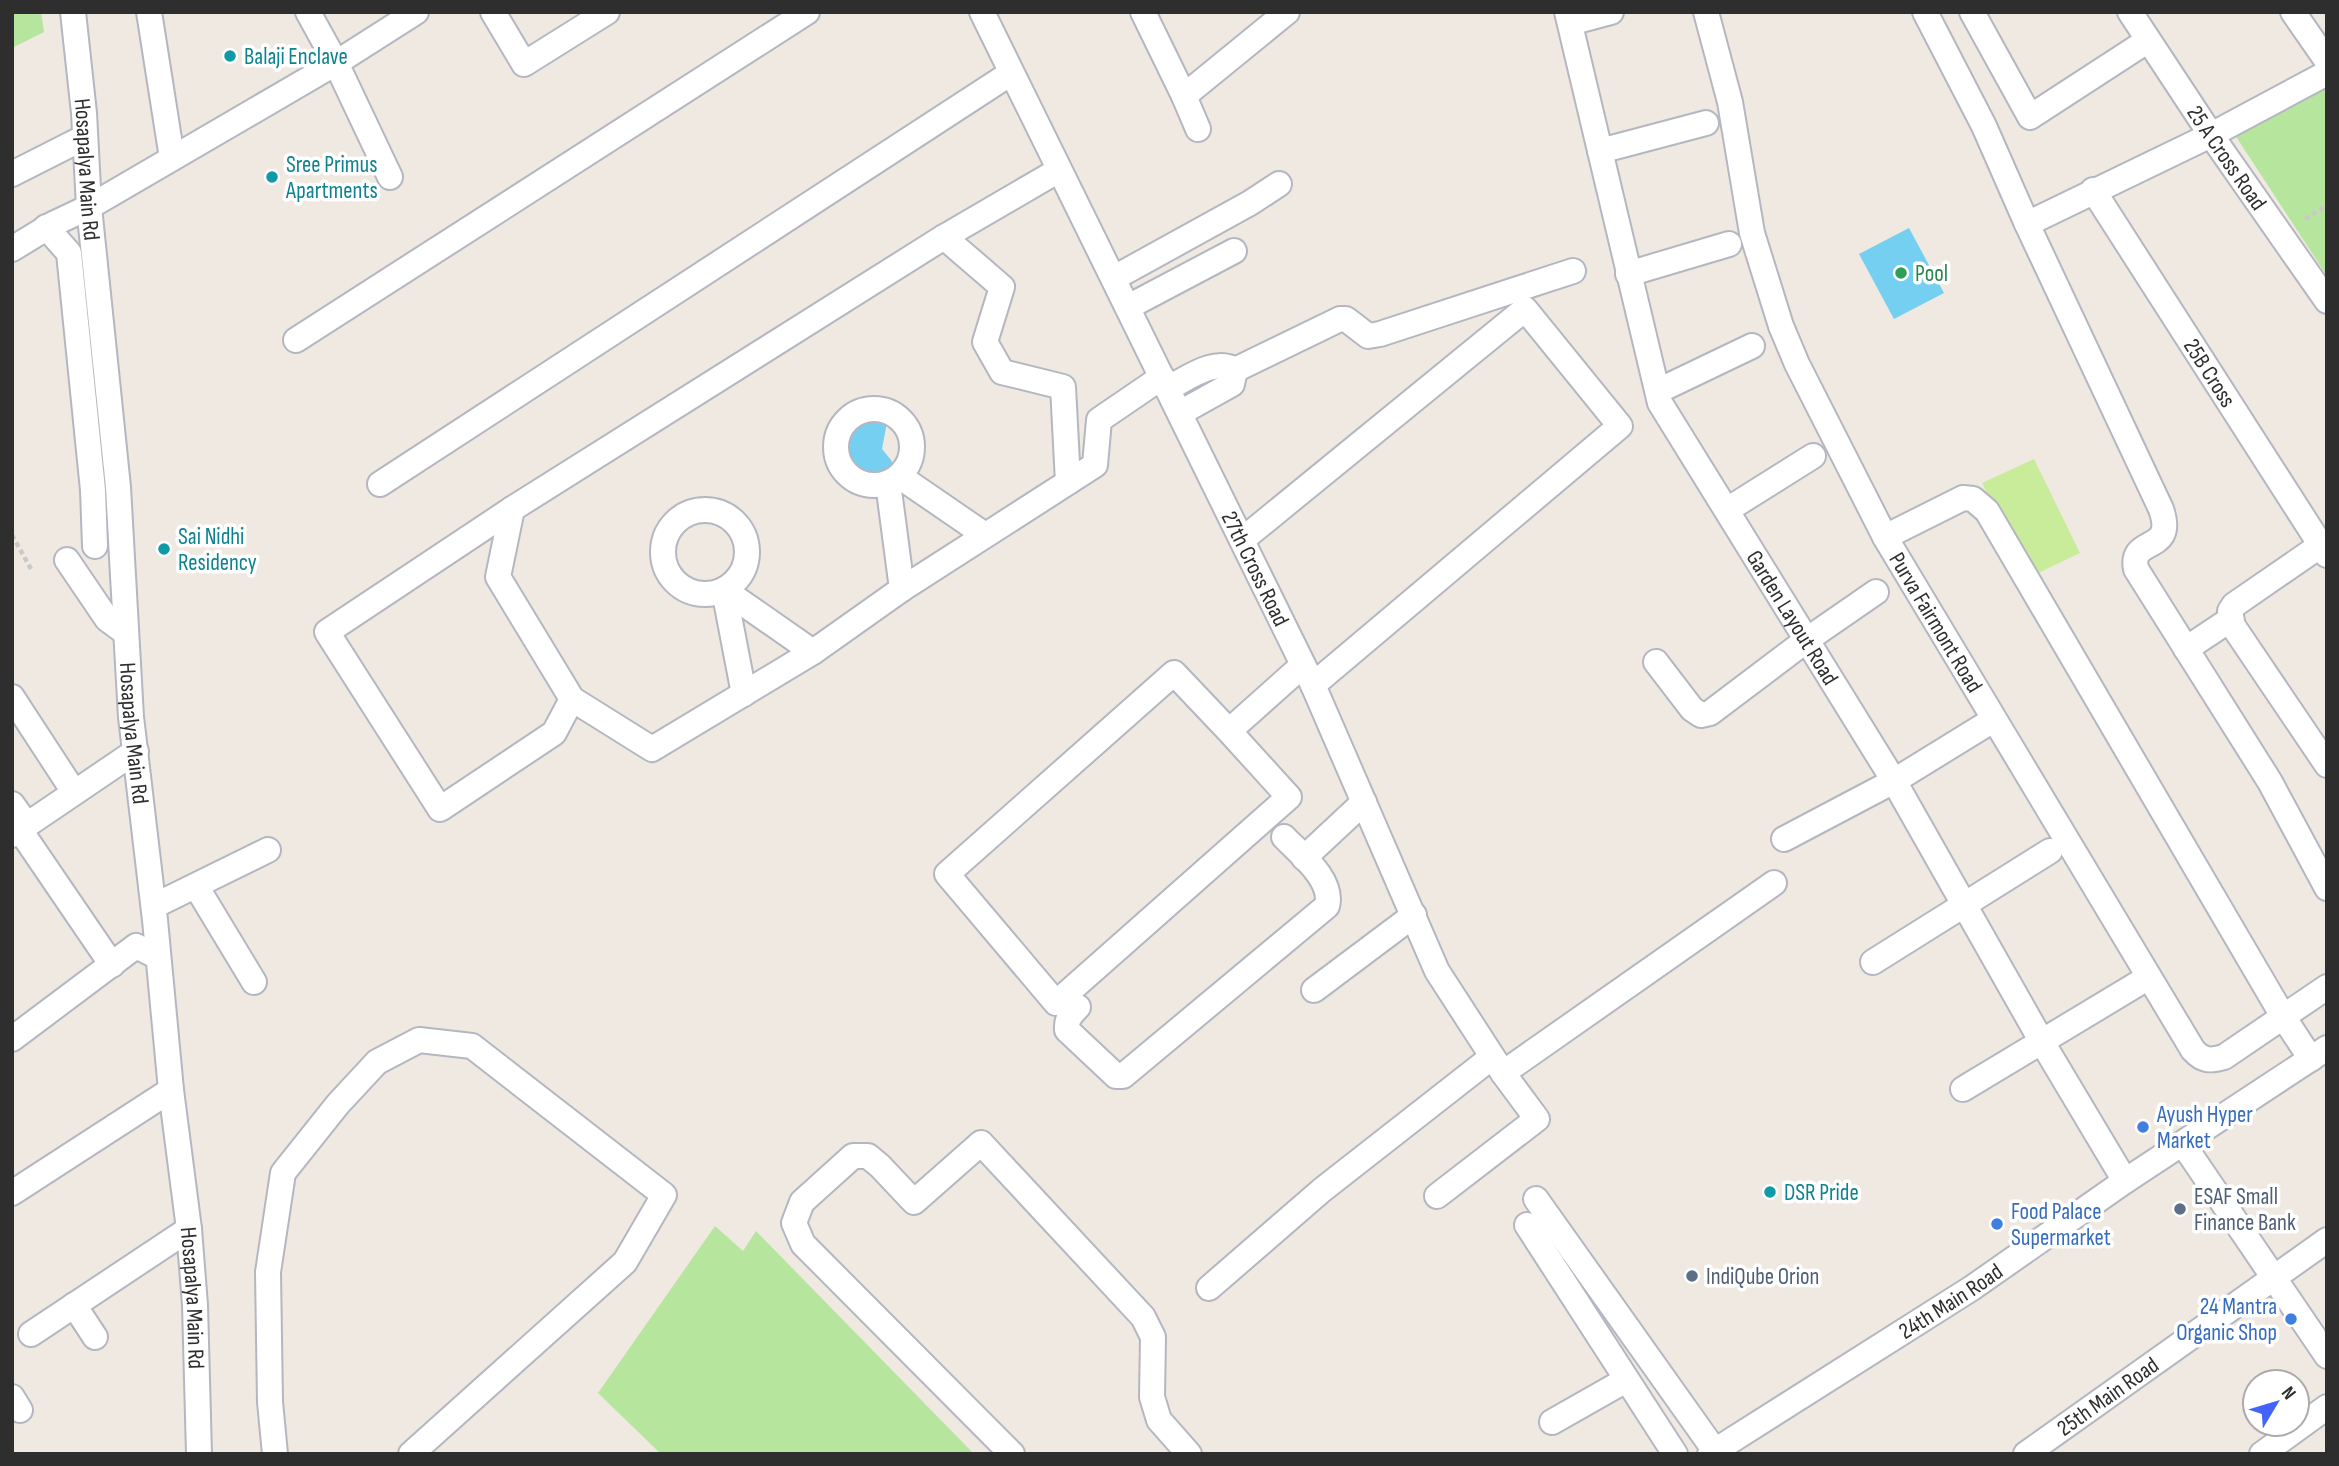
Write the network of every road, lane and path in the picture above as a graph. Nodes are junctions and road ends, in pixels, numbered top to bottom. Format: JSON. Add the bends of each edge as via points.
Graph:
{"nodes":[{"id":1,"x":72,"y":12,"type":"edge"},
{"id":2,"x":149,"y":12,"type":"edge"},
{"id":3,"x":308,"y":12,"type":"edge"},
{"id":4,"x":415,"y":12,"type":"edge"},
{"id":5,"x":493,"y":12,"type":"edge"},
{"id":6,"x":607,"y":12,"type":"edge"},
{"id":7,"x":807,"y":12,"type":"edge"},
{"id":8,"x":982,"y":12,"type":"edge"},
{"id":9,"x":1143,"y":12,"type":"edge"},
{"id":10,"x":1287,"y":12,"type":"edge"},
{"id":11,"x":1611,"y":12,"type":"edge"},
{"id":12,"x":1706,"y":12,"type":"edge"},
{"id":13,"x":1925,"y":12,"type":"edge"},
{"id":14,"x":1972,"y":12,"type":"edge"},
{"id":15,"x":2130,"y":12,"type":"edge"},
{"id":16,"x":2294,"y":12,"type":"edge"},
{"id":17,"x":1569,"y":18,"type":"edge"},
{"id":18,"x":2147,"y":41,"type":"junction"},
{"id":19,"x":2327,"y":61,"type":"edge"},
{"id":20,"x":335,"y":63,"type":"junction"},
{"id":21,"x":1011,"y":73,"type":"junction"},
{"id":22,"x":2327,"y":73,"type":"edge"},
{"id":23,"x":1184,"y":96,"type":"junction"},
{"id":24,"x":1706,"y":123,"type":"dead end"},
{"id":25,"x":1198,"y":129,"type":"dead end"},
{"id":26,"x":2211,"y":135,"type":"junction"},
{"id":27,"x":85,"y":137,"type":"junction"},
{"id":28,"x":1600,"y":151,"type":"junction"},
{"id":29,"x":172,"y":158,"type":"junction"},
{"id":30,"x":1059,"y":170,"type":"junction"},
{"id":31,"x":12,"y":174,"type":"edge"},
{"id":32,"x":390,"y":177,"type":"dead end"},
{"id":33,"x":1279,"y":184,"type":"dead end"},
{"id":34,"x":2093,"y":190,"type":"junction"},
{"id":35,"x":2327,"y":205,"type":"edge"},
{"id":36,"x":89,"y":207,"type":"junction"},
{"id":37,"x":2305,"y":219,"type":"dead end"},
{"id":38,"x":2027,"y":223,"type":"junction"},
{"id":39,"x":46,"y":227,"type":"junction"},
{"id":40,"x":944,"y":237,"type":"junction"},
{"id":41,"x":1180,"y":243,"type":"junction"},
{"id":42,"x":1729,"y":244,"type":"dead end"},
{"id":43,"x":12,"y":248,"type":"edge"},
{"id":44,"x":1234,"y":251,"type":"dead end"},
{"id":45,"x":1573,"y":271,"type":"dead end"},
{"id":46,"x":1194,"y":273,"type":"junction"},
{"id":47,"x":1628,"y":274,"type":"junction"},
{"id":48,"x":1114,"y":278,"type":"junction"},
{"id":49,"x":2327,"y":301,"type":"edge"},
{"id":50,"x":1128,"y":307,"type":"junction"},
{"id":51,"x":296,"y":340,"type":"dead end"},
{"id":52,"x":1752,"y":346,"type":"dead end"},
{"id":53,"x":1235,"y":370,"type":"junction"},
{"id":54,"x":1165,"y":383,"type":"junction"},
{"id":55,"x":1658,"y":391,"type":"junction"},
{"id":56,"x":1180,"y":413,"type":"junction"},
{"id":57,"x":1812,"y":456,"type":"dead end"},
{"id":58,"x":1068,"y":482,"type":"junction"},
{"id":59,"x":380,"y":484,"type":"dead end"},
{"id":60,"x":118,"y":487,"type":"junction"},
{"id":61,"x":93,"y":490,"type":"junction"},
{"id":62,"x":512,"y":509,"type":"junction"},
{"id":63,"x":1727,"y":510,"type":"junction"},
{"id":64,"x":12,"y":535,"type":"edge"},
{"id":65,"x":985,"y":535,"type":"junction"},
{"id":66,"x":1885,"y":537,"type":"junction"},
{"id":67,"x":1242,"y":540,"type":"junction"},
{"id":68,"x":95,"y":546,"type":"dead end"},
{"id":69,"x":2324,"y":550,"type":"edge"},
{"id":70,"x":67,"y":560,"type":"dead end"},
{"id":71,"x":31,"y":569,"type":"dead end"},
{"id":72,"x":902,"y":589,"type":"junction"},
{"id":73,"x":1876,"y":592,"type":"dead end"},
{"id":74,"x":2231,"y":619,"type":"junction"},
{"id":75,"x":126,"y":633,"type":"junction"},
{"id":76,"x":1808,"y":639,"type":"junction"},
{"id":77,"x":2186,"y":649,"type":"junction"},
{"id":78,"x":813,"y":652,"type":"junction"},
{"id":79,"x":1656,"y":662,"type":"dead end"},
{"id":80,"x":1308,"y":675,"type":"junction"},
{"id":81,"x":744,"y":694,"type":"junction"},
{"id":82,"x":12,"y":697,"type":"edge"},
{"id":83,"x":572,"y":699,"type":"junction"},
{"id":84,"x":1985,"y":724,"type":"dead end"},
{"id":85,"x":1229,"y":731,"type":"junction"},
{"id":86,"x":136,"y":751,"type":"junction"},
{"id":87,"x":2327,"y":765,"type":"edge"},
{"id":88,"x":1894,"y":780,"type":"junction"},
{"id":89,"x":74,"y":792,"type":"junction"},
{"id":90,"x":1364,"y":802,"type":"junction"},
{"id":91,"x":12,"y":804,"type":"edge"},
{"id":92,"x":20,"y":830,"type":"edge"},
{"id":93,"x":1284,"y":837,"type":"dead end"},
{"id":94,"x":1784,"y":839,"type":"dead end"},
{"id":95,"x":268,"y":850,"type":"dead end"},
{"id":96,"x":2050,"y":851,"type":"dead end"},
{"id":97,"x":1304,"y":858,"type":"junction"},
{"id":98,"x":1774,"y":883,"type":"dead end"},
{"id":99,"x":196,"y":886,"type":"junction"},
{"id":100,"x":2327,"y":888,"type":"edge"},
{"id":101,"x":1963,"y":904,"type":"junction"},
{"id":102,"x":154,"y":906,"type":"junction"},
{"id":103,"x":1413,"y":915,"type":"junction"},
{"id":104,"x":159,"y":957,"type":"junction"},
{"id":105,"x":1873,"y":962,"type":"dead end"},
{"id":106,"x":112,"y":965,"type":"junction"},
{"id":107,"x":254,"y":982,"type":"dead end"},
{"id":108,"x":2138,"y":983,"type":"dead end"},
{"id":109,"x":2327,"y":987,"type":"edge"},
{"id":110,"x":1314,"y":990,"type":"dead end"},
{"id":111,"x":1078,"y":1007,"type":"dead end"},
{"id":112,"x":2284,"y":1018,"type":"junction"},
{"id":113,"x":16,"y":1029,"type":"edge"},
{"id":114,"x":2042,"y":1042,"type":"junction"},
{"id":115,"x":2319,"y":1053,"type":"edge"},
{"id":116,"x":1497,"y":1065,"type":"junction"},
{"id":117,"x":1963,"y":1089,"type":"dead end"},
{"id":118,"x":171,"y":1090,"type":"junction"},
{"id":119,"x":2183,"y":1144,"type":"junction"},
{"id":120,"x":2125,"y":1181,"type":"junction"},
{"id":121,"x":12,"y":1193,"type":"edge"},
{"id":122,"x":1437,"y":1196,"type":"dead end"},
{"id":123,"x":1536,"y":1199,"type":"dead end"},
{"id":124,"x":1527,"y":1225,"type":"dead end"},
{"id":125,"x":189,"y":1229,"type":"junction"},
{"id":126,"x":2327,"y":1240,"type":"edge"},
{"id":127,"x":2273,"y":1278,"type":"junction"},
{"id":128,"x":1209,"y":1288,"type":"dead end"},
{"id":129,"x":74,"y":1305,"type":"junction"},
{"id":130,"x":31,"y":1334,"type":"dead end"},
{"id":131,"x":95,"y":1337,"type":"dead end"},
{"id":132,"x":2327,"y":1356,"type":"edge"},
{"id":133,"x":1626,"y":1380,"type":"junction"},
{"id":134,"x":2327,"y":1407,"type":"edge"},
{"id":135,"x":1552,"y":1422,"type":"dead end"},
{"id":136,"x":1712,"y":1452,"type":"edge"},
{"id":137,"x":199,"y":1454,"type":"edge"},
{"id":138,"x":275,"y":1454,"type":"edge"},
{"id":139,"x":411,"y":1454,"type":"edge"},
{"id":140,"x":1012,"y":1454,"type":"edge"},
{"id":141,"x":1189,"y":1454,"type":"edge"},
{"id":142,"x":1675,"y":1454,"type":"edge"},
{"id":143,"x":2026,"y":1454,"type":"edge"},
{"id":144,"x":2262,"y":1454,"type":"edge"}],
"edges":[{"from":1,"to":27,"type":"street","name":"Hosapalya Main Rd"},
{"from":2,"to":29,"type":"street"},
{"from":3,"to":20,"type":"street"},
{"from":4,"to":20,"type":"street"},
{"from":5,"to":6,"type":"street","via":[[524,64]]},
{"from":7,"to":51,"type":"street"},
{"from":8,"to":21,"type":"street","name":"27th Cross Road"},
{"from":9,"to":23,"type":"street"},
{"from":10,"to":23,"type":"street"},
{"from":11,"to":17,"type":"street"},
{"from":12,"to":66,"type":"street","name":"Purva Fairmont Road","via":[[1730,102],[1752,233],[1781,326]]},
{"from":13,"to":38,"type":"street","via":[[1984,126]]},
{"from":14,"to":18,"type":"street","via":[[2030,117]]},
{"from":15,"to":18,"type":"street","name":"25 A Cross Road"},
{"from":16,"to":19,"type":"street"},
{"from":17,"to":28,"type":"street","name":"Garden Layout Road"},
{"from":18,"to":26,"type":"street","name":"25 A Cross Road"},
{"from":20,"to":29,"type":"street"},
{"from":20,"to":32,"type":"street"},
{"from":21,"to":30,"type":"street","name":"27th Cross Road"},
{"from":21,"to":59,"type":"street"},
{"from":22,"to":26,"type":"street"},
{"from":23,"to":25,"type":"street"},
{"from":24,"to":28,"type":"street"},
{"from":26,"to":34,"type":"street"},
{"from":26,"to":49,"type":"street","name":"25 A Cross Road"},
{"from":27,"to":31,"type":"street"},
{"from":27,"to":36,"type":"street","name":"Hosapalya Main Rd"},
{"from":28,"to":47,"type":"street","name":"Garden Layout Road"},
{"from":29,"to":36,"type":"street"},
{"from":30,"to":40,"type":"street"},
{"from":30,"to":48,"type":"street","name":"27th Cross Road"},
{"from":33,"to":41,"type":"street"},
{"from":34,"to":38,"type":"street"},
{"from":34,"to":69,"type":"street","name":"25B Cross"},
{"from":35,"to":37,"type":"path"},
{"from":36,"to":39,"type":"street"},
{"from":36,"to":60,"type":"street","name":"Hosapalya Main Rd"},
{"from":38,"to":77,"type":"street","via":[[2161,509],[2166,528],[2162,537],[2138,552],[2135,565]]},
{"from":39,"to":43,"type":"street"},
{"from":39,"to":61,"type":"street","via":[[69,253]]},
{"from":40,"to":58,"type":"street","via":[[1002,287],[985,342],[1002,372],[1063,387]]},
{"from":40,"to":62,"type":"street"},
{"from":41,"to":46,"type":"street"},
{"from":41,"to":48,"type":"street"},
{"from":42,"to":47,"type":"street"},
{"from":44,"to":46,"type":"street"},
{"from":45,"to":53,"type":"street","via":[[1380,334],[1368,336],[1340,318]]},
{"from":46,"to":50,"type":"street"},
{"from":47,"to":55,"type":"street","name":"Garden Layout Road"},
{"from":48,"to":50,"type":"street","name":"27th Cross Road"},
{"from":50,"to":54,"type":"street","name":"27th Cross Road"},
{"from":52,"to":55,"type":"street"},
{"from":53,"to":54,"type":"street","via":[[1217,365]]},
{"from":53,"to":56,"type":"street","via":[[1232,384]]},
{"from":54,"to":56,"type":"street","name":"27th Cross Road"},
{"from":54,"to":58,"type":"street","via":[[1099,420],[1095,465]]},
{"from":55,"to":63,"type":"street","name":"Garden Layout Road","via":[[1660,403]]},
{"from":56,"to":67,"type":"street","name":"27th Cross Road"},
{"from":57,"to":63,"type":"street"},
{"from":58,"to":65,"type":"street"},
{"from":60,"to":61,"type":"street"},
{"from":60,"to":75,"type":"street","name":"Hosapalya Main Rd"},
{"from":61,"to":68,"type":"street"},
{"from":62,"to":83,"type":"street","via":[[498,578]]},
{"from":62,"to":83,"type":"street","via":[[327,632],[440,809],[554,733]]},
{"from":63,"to":76,"type":"street","name":"Garden Layout Road"},
{"from":64,"to":71,"type":"path"},
{"from":65,"to":72,"type":"street"},
{"from":65,"to":72,"type":"street","via":[[894,480]]},
{"from":66,"to":112,"type":"street","via":[[1963,498],[1973,499],[1987,511]]},
{"from":66,"to":112,"type":"street","name":"Purva Fairmont Road","via":[[2193,1050],[2207,1060],[2224,1057]]},
{"from":67,"to":80,"type":"street","name":"27th Cross Road"},
{"from":67,"to":80,"type":"street","via":[[1525,309],[1620,426]]},
{"from":69,"to":74,"type":"street","via":[[2234,604]]},
{"from":70,"to":75,"type":"street","via":[[107,619]]},
{"from":72,"to":78,"type":"street"},
{"from":73,"to":76,"type":"street"},
{"from":74,"to":77,"type":"street"},
{"from":74,"to":87,"type":"street"},
{"from":75,"to":86,"type":"street","name":"Hosapalya Main Rd"},
{"from":76,"to":79,"type":"street","via":[[1710,713],[1701,715]]},
{"from":76,"to":88,"type":"street","name":"Garden Layout Road"},
{"from":77,"to":100,"type":"street","via":[[2270,782]]},
{"from":78,"to":81,"type":"street"},
{"from":78,"to":81,"type":"street","via":[[724,590]]},
{"from":80,"to":85,"type":"street"},
{"from":80,"to":90,"type":"street","name":"27th Cross Road"},
{"from":81,"to":83,"type":"street","via":[[652,749]]},
{"from":82,"to":89,"type":"street"},
{"from":84,"to":88,"type":"street"},
{"from":85,"to":85,"type":"street","via":[[1174,673],[947,874],[1056,1003],[1289,797]]},
{"from":86,"to":89,"type":"street"},
{"from":86,"to":102,"type":"street","name":"Hosapalya Main Rd"},
{"from":88,"to":94,"type":"street"},
{"from":88,"to":101,"type":"street","name":"Garden Layout Road"},
{"from":89,"to":92,"type":"street"},
{"from":90,"to":97,"type":"street"},
{"from":90,"to":103,"type":"street","name":"27th Cross Road"},
{"from":91,"to":92,"type":"street"},
{"from":92,"to":106,"type":"street"},
{"from":93,"to":97,"type":"street"},
{"from":95,"to":99,"type":"street"},
{"from":96,"to":101,"type":"street"},
{"from":97,"to":111,"type":"street","via":[[1327,889],[1327,906],[1123,1076],[1116,1076],[1067,1030],[1069,1016]]},
{"from":98,"to":116,"type":"street"},
{"from":99,"to":102,"type":"street"},
{"from":99,"to":107,"type":"street"},
{"from":101,"to":105,"type":"street"},
{"from":101,"to":114,"type":"street","name":"Garden Layout Road"},
{"from":102,"to":104,"type":"street","name":"Hosapalya Main Rd"},
{"from":103,"to":110,"type":"street"},
{"from":103,"to":116,"type":"street","name":"27th Cross Road","via":[[1437,971]]},
{"from":104,"to":106,"type":"street","via":[[136,946]]},
{"from":104,"to":118,"type":"street","name":"Hosapalya Main Rd"},
{"from":106,"to":113,"type":"street"},
{"from":108,"to":114,"type":"street"},
{"from":109,"to":112,"type":"street","name":"Purva Fairmont Road"},
{"from":112,"to":115,"type":"street"},
{"from":114,"to":117,"type":"street"},
{"from":114,"to":120,"type":"street","name":"Garden Layout Road"},
{"from":115,"to":119,"type":"street","name":"24th Main Road"},
{"from":116,"to":122,"type":"street","name":"27th Cross Road","via":[[1537,1119]]},
{"from":116,"to":128,"type":"street","via":[[1322,1190]]},
{"from":118,"to":121,"type":"street"},
{"from":118,"to":125,"type":"street","name":"Hosapalya Main Rd"},
{"from":119,"to":120,"type":"street","name":"24th Main Road"},
{"from":119,"to":127,"type":"street"},
{"from":120,"to":136,"type":"street","name":"24th Main Road","via":[[1972,1288]]},
{"from":123,"to":136,"type":"street"},
{"from":124,"to":133,"type":"street"},
{"from":125,"to":129,"type":"street"},
{"from":125,"to":137,"type":"street","name":"Hosapalya Main Rd"},
{"from":126,"to":127,"type":"street","name":"25th Main Road"},
{"from":127,"to":132,"type":"street"},
{"from":127,"to":143,"type":"street","name":"25th Main Road"},
{"from":129,"to":130,"type":"street"},
{"from":129,"to":131,"type":"street"},
{"from":133,"to":135,"type":"street"},
{"from":133,"to":142,"type":"street"},
{"from":134,"to":144,"type":"street"},
{"from":138,"to":139,"type":"street","via":[[268,1272],[282,1173],[377,1062],[419,1040],[472,1046],[664,1195],[625,1262]]},
{"from":140,"to":141,"type":"street","via":[[803,1244],[794,1223],[802,1202],[853,1156],[867,1156],[914,1202],[981,1143],[1143,1317],[1153,1337],[1152,1397],[1159,1420]]}]}
